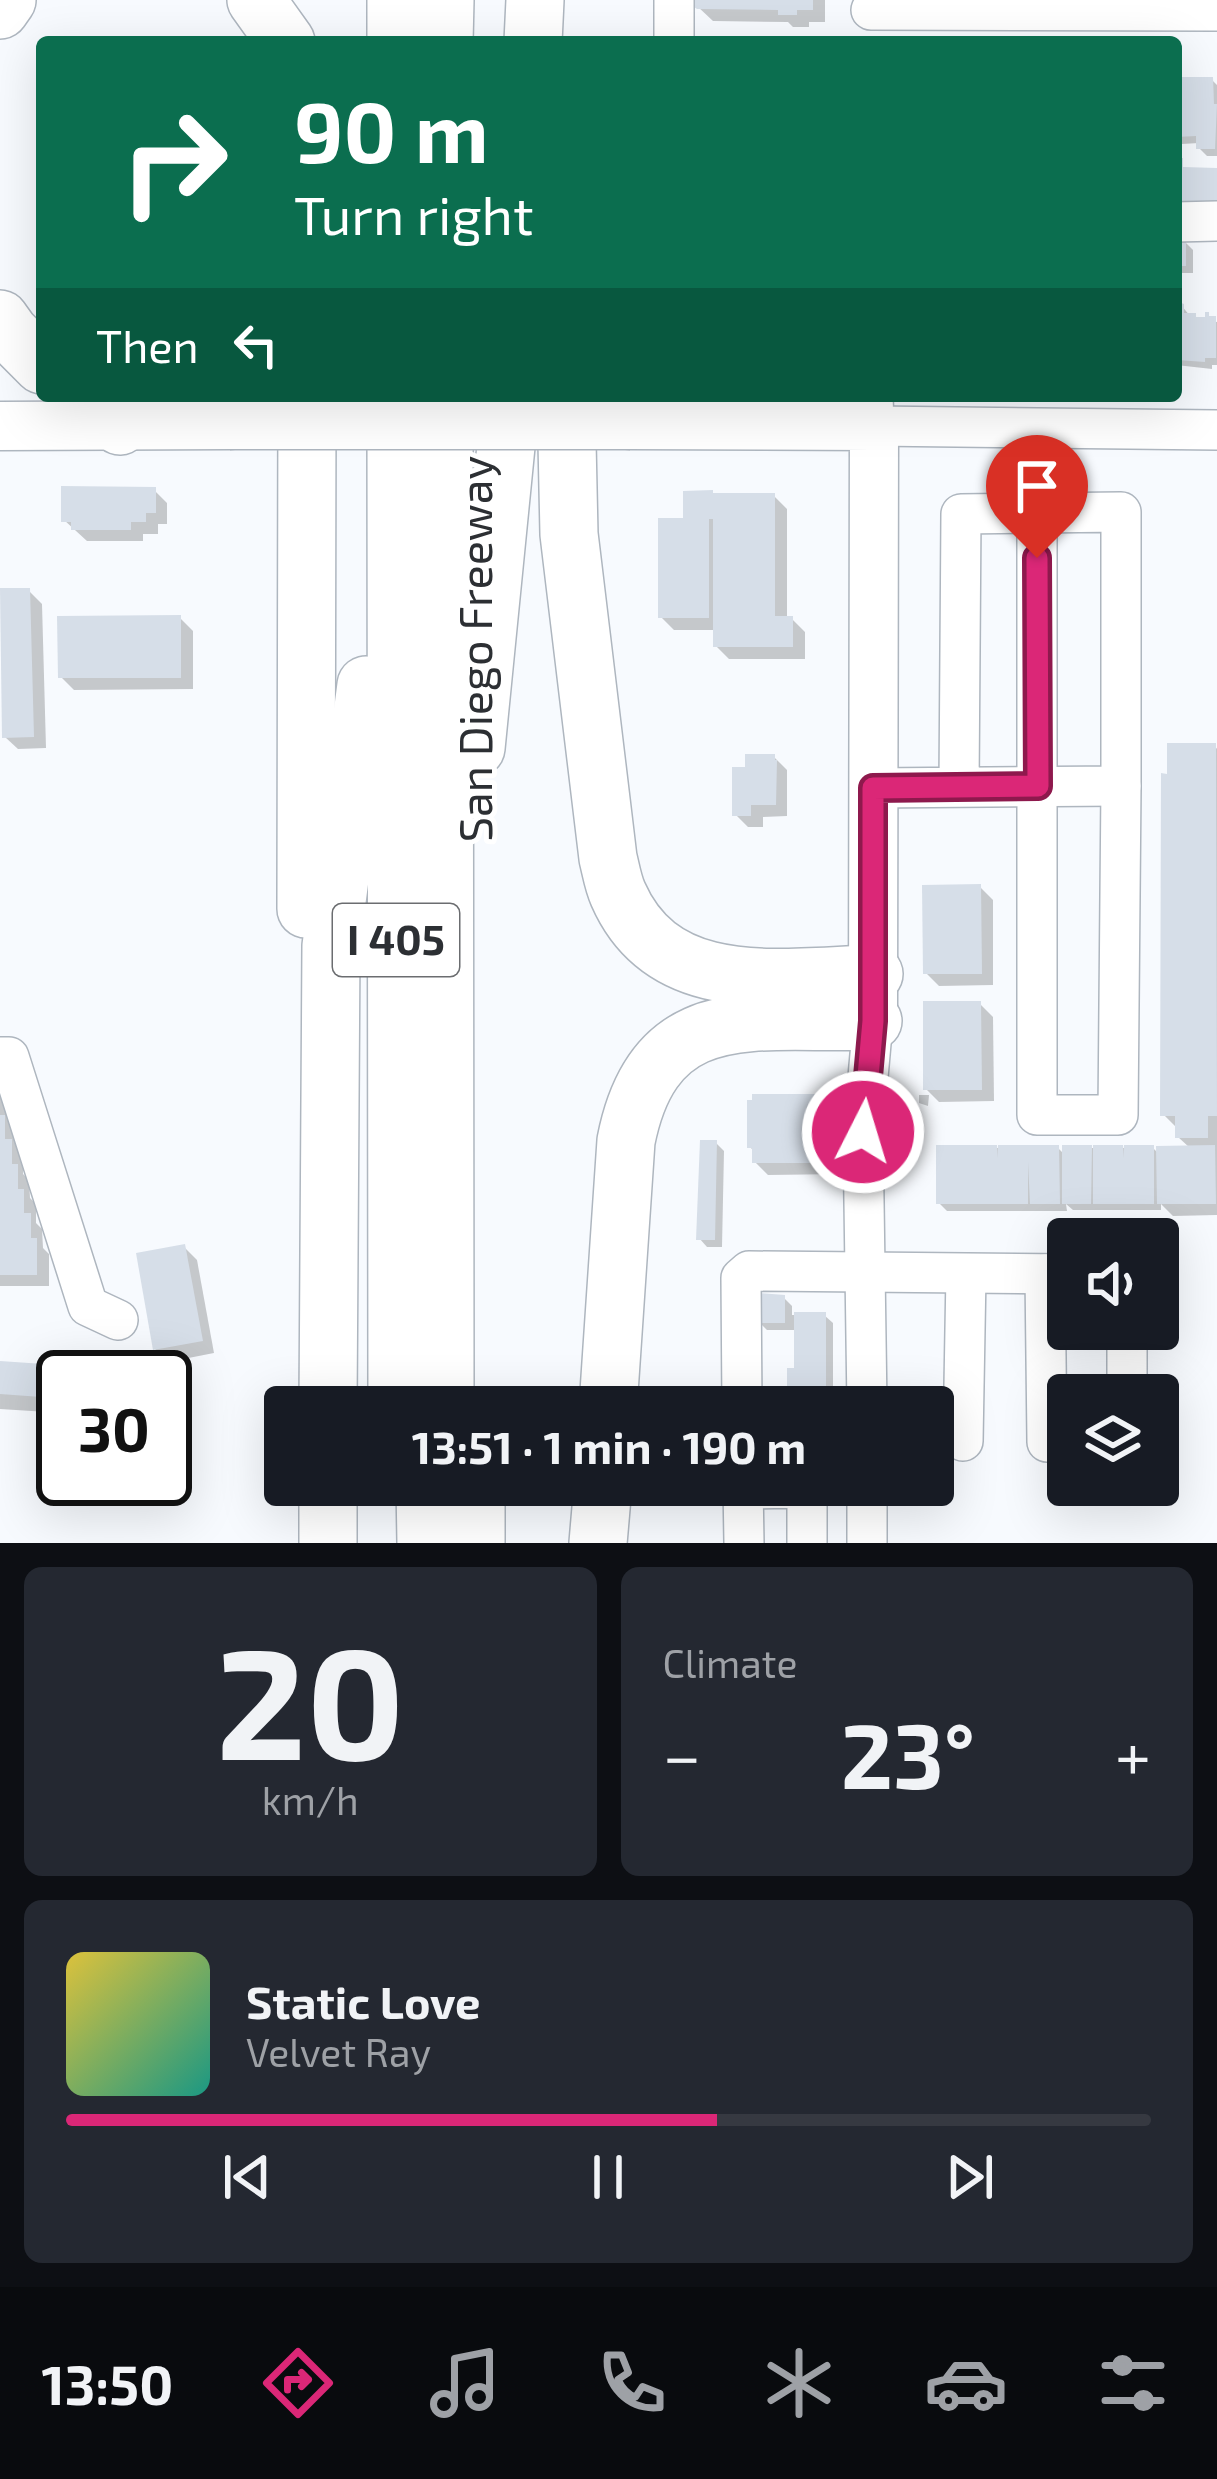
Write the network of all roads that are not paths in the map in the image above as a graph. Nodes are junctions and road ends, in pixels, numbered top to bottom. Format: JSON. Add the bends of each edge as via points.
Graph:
{"nodes":[{"id":1,"x":7,"y":0,"type":"edge"},
{"id":2,"x":256,"y":0,"type":"edge"},
{"id":3,"x":396,"y":0,"type":"edge"},
{"id":4,"x":424,"y":0,"type":"edge"},
{"id":5,"x":445,"y":0,"type":"edge"},
{"id":6,"x":474,"y":0,"type":"edge"},
{"id":7,"x":536,"y":0,"type":"edge"},
{"id":8,"x":565,"y":0,"type":"edge"},
{"id":9,"x":674,"y":0,"type":"edge"},
{"id":10,"x":0,"y":10,"type":"edge"},
{"id":11,"x":1217,"y":11,"type":"edge"},
{"id":12,"x":871,"y":17,"type":"edge"},
{"id":13,"x":282,"y":36,"type":"edge"},
{"id":14,"x":396,"y":36,"type":"edge"},
{"id":15,"x":424,"y":36,"type":"edge"},
{"id":16,"x":445,"y":36,"type":"edge"},
{"id":17,"x":474,"y":36,"type":"edge"},
{"id":18,"x":533,"y":36,"type":"edge"},
{"id":19,"x":565,"y":36,"type":"edge"},
{"id":20,"x":674,"y":36,"type":"edge"},
{"id":21,"x":1217,"y":221,"type":"edge"},
{"id":22,"x":1182,"y":222,"type":"edge"},
{"id":23,"x":0,"y":319,"type":"edge"},
{"id":24,"x":36,"y":358,"type":"edge"},
{"id":25,"x":307,"y":402,"type":"edge"},
{"id":26,"x":396,"y":402,"type":"edge"},
{"id":27,"x":424,"y":402,"type":"edge"},
{"id":28,"x":444,"y":402,"type":"edge"},
{"id":29,"x":475,"y":402,"type":"edge"},
{"id":30,"x":510,"y":402,"type":"edge"},
{"id":31,"x":566,"y":402,"type":"edge"},
{"id":32,"x":104,"y":411,"type":"edge"},
{"id":33,"x":874,"y":411,"type":"edge"},
{"id":34,"x":681,"y":413,"type":"edge"},
{"id":35,"x":0,"y":426,"type":"edge"},
{"id":36,"x":1217,"y":430,"type":"edge"},
{"id":37,"x":396,"y":473,"type":"junction"},
{"id":38,"x":1037,"y":513,"type":"junction"},
{"id":39,"x":476,"y":748,"type":"junction"},
{"id":40,"x":959,"y":786,"type":"junction"},
{"id":41,"x":1038,"y":786,"type":"junction"},
{"id":42,"x":1121,"y":786,"type":"junction"},
{"id":43,"x":873,"y":788,"type":"junction"},
{"id":44,"x":874,"y":998,"type":"junction"},
{"id":45,"x":0,"y":1058,"type":"edge"},
{"id":46,"x":328,"y":1146,"type":"junction"},
{"id":47,"x":864,"y":1274,"type":"junction"},
{"id":48,"x":966,"y":1274,"type":"junction"},
{"id":49,"x":1047,"y":1274,"type":"edge"},
{"id":50,"x":118,"y":1320,"type":"dead end"},
{"id":51,"x":328,"y":1386,"type":"edge"},
{"id":52,"x":397,"y":1386,"type":"edge"},
{"id":53,"x":424,"y":1386,"type":"edge"},
{"id":54,"x":445,"y":1386,"type":"edge"},
{"id":55,"x":476,"y":1386,"type":"edge"},
{"id":56,"x":609,"y":1386,"type":"edge"},
{"id":57,"x":742,"y":1386,"type":"edge"},
{"id":58,"x":867,"y":1386,"type":"edge"},
{"id":59,"x":963,"y":1441,"type":"dead end"},
{"id":60,"x":328,"y":1506,"type":"edge"},
{"id":61,"x":397,"y":1506,"type":"edge"},
{"id":62,"x":425,"y":1506,"type":"edge"},
{"id":63,"x":445,"y":1506,"type":"edge"},
{"id":64,"x":476,"y":1506,"type":"edge"},
{"id":65,"x":601,"y":1506,"type":"edge"},
{"id":66,"x":743,"y":1506,"type":"edge"},
{"id":67,"x":807,"y":1506,"type":"edge"},
{"id":68,"x":867,"y":1506,"type":"edge"},
{"id":69,"x":328,"y":1543,"type":"edge"},
{"id":70,"x":397,"y":1543,"type":"edge"},
{"id":71,"x":426,"y":1543,"type":"edge"},
{"id":72,"x":445,"y":1543,"type":"edge"},
{"id":73,"x":476,"y":1543,"type":"edge"},
{"id":74,"x":598,"y":1543,"type":"edge"},
{"id":75,"x":744,"y":1543,"type":"edge"},
{"id":76,"x":807,"y":1543,"type":"edge"},
{"id":77,"x":867,"y":1543,"type":"edge"}],
"edges":[{"from":1,"to":10,"type":"highway"},
{"from":2,"to":13,"type":"highway"},
{"from":3,"to":14,"type":"highway"},
{"from":4,"to":15,"type":"highway"},
{"from":5,"to":16,"type":"highway"},
{"from":6,"to":17,"type":"highway"},
{"from":7,"to":18,"type":"highway"},
{"from":8,"to":19,"type":"highway"},
{"from":9,"to":20,"type":"street"},
{"from":11,"to":12,"type":"street"},
{"from":21,"to":22,"type":"street"},
{"from":23,"to":24,"type":"highway"},
{"from":25,"to":46,"type":"highway","via":[[306,1006]]},
{"from":26,"to":37,"type":"highway","name":"San Diego Freeway","number":"I 405"},
{"from":27,"to":53,"type":"highway"},
{"from":28,"to":54,"type":"highway"},
{"from":29,"to":39,"type":"highway","name":"San Diego Freeway","number":"I 405"},
{"from":30,"to":39,"type":"highway"},
{"from":31,"to":44,"type":"highway","via":[[569,534],[618,894],[649,939],[694,968]]},
{"from":32,"to":34,"type":"main road","bridge":true,"via":[[230,425]]},
{"from":32,"to":35,"type":"main road"},
{"from":33,"to":34,"type":"main road"},
{"from":33,"to":36,"type":"street"},
{"from":33,"to":43,"type":"main road"},
{"from":37,"to":46,"type":"highway","via":[[331,946]]},
{"from":37,"to":52,"type":"highway","name":"San Diego Freeway","number":"I 405"},
{"from":38,"to":40,"type":"street","via":[[961,514]]},
{"from":38,"to":41,"type":"street"},
{"from":38,"to":42,"type":"street","via":[[1121,512]]},
{"from":39,"to":55,"type":"highway","name":"San Diego Freeway","number":"I 405"},
{"from":40,"to":41,"type":"street"},
{"from":40,"to":43,"type":"street"},
{"from":41,"to":42,"type":"street"},
{"from":41,"to":42,"type":"street","via":[[1037,1115],[1118,1114]]},
{"from":43,"to":44,"type":"main road"},
{"from":44,"to":47,"type":"street","via":[[863,1132]]},
{"from":44,"to":56,"type":"highway","via":[[695,1034],[643,1085],[626,1141]]},
{"from":45,"to":50,"type":"street","via":[[9,1058],[88,1306]]},
{"from":46,"to":51,"type":"highway"},
{"from":47,"to":48,"type":"street"},
{"from":47,"to":57,"type":"street","via":[[741,1277]]},
{"from":47,"to":58,"type":"street"},
{"from":48,"to":49,"type":"street"},
{"from":48,"to":59,"type":"street"},
{"from":60,"to":69,"type":"highway"},
{"from":61,"to":70,"type":"highway"},
{"from":62,"to":71,"type":"highway"},
{"from":63,"to":72,"type":"highway"},
{"from":64,"to":73,"type":"highway"},
{"from":65,"to":74,"type":"highway"},
{"from":66,"to":75,"type":"street"},
{"from":67,"to":76,"type":"street"},
{"from":68,"to":77,"type":"street"}]}
